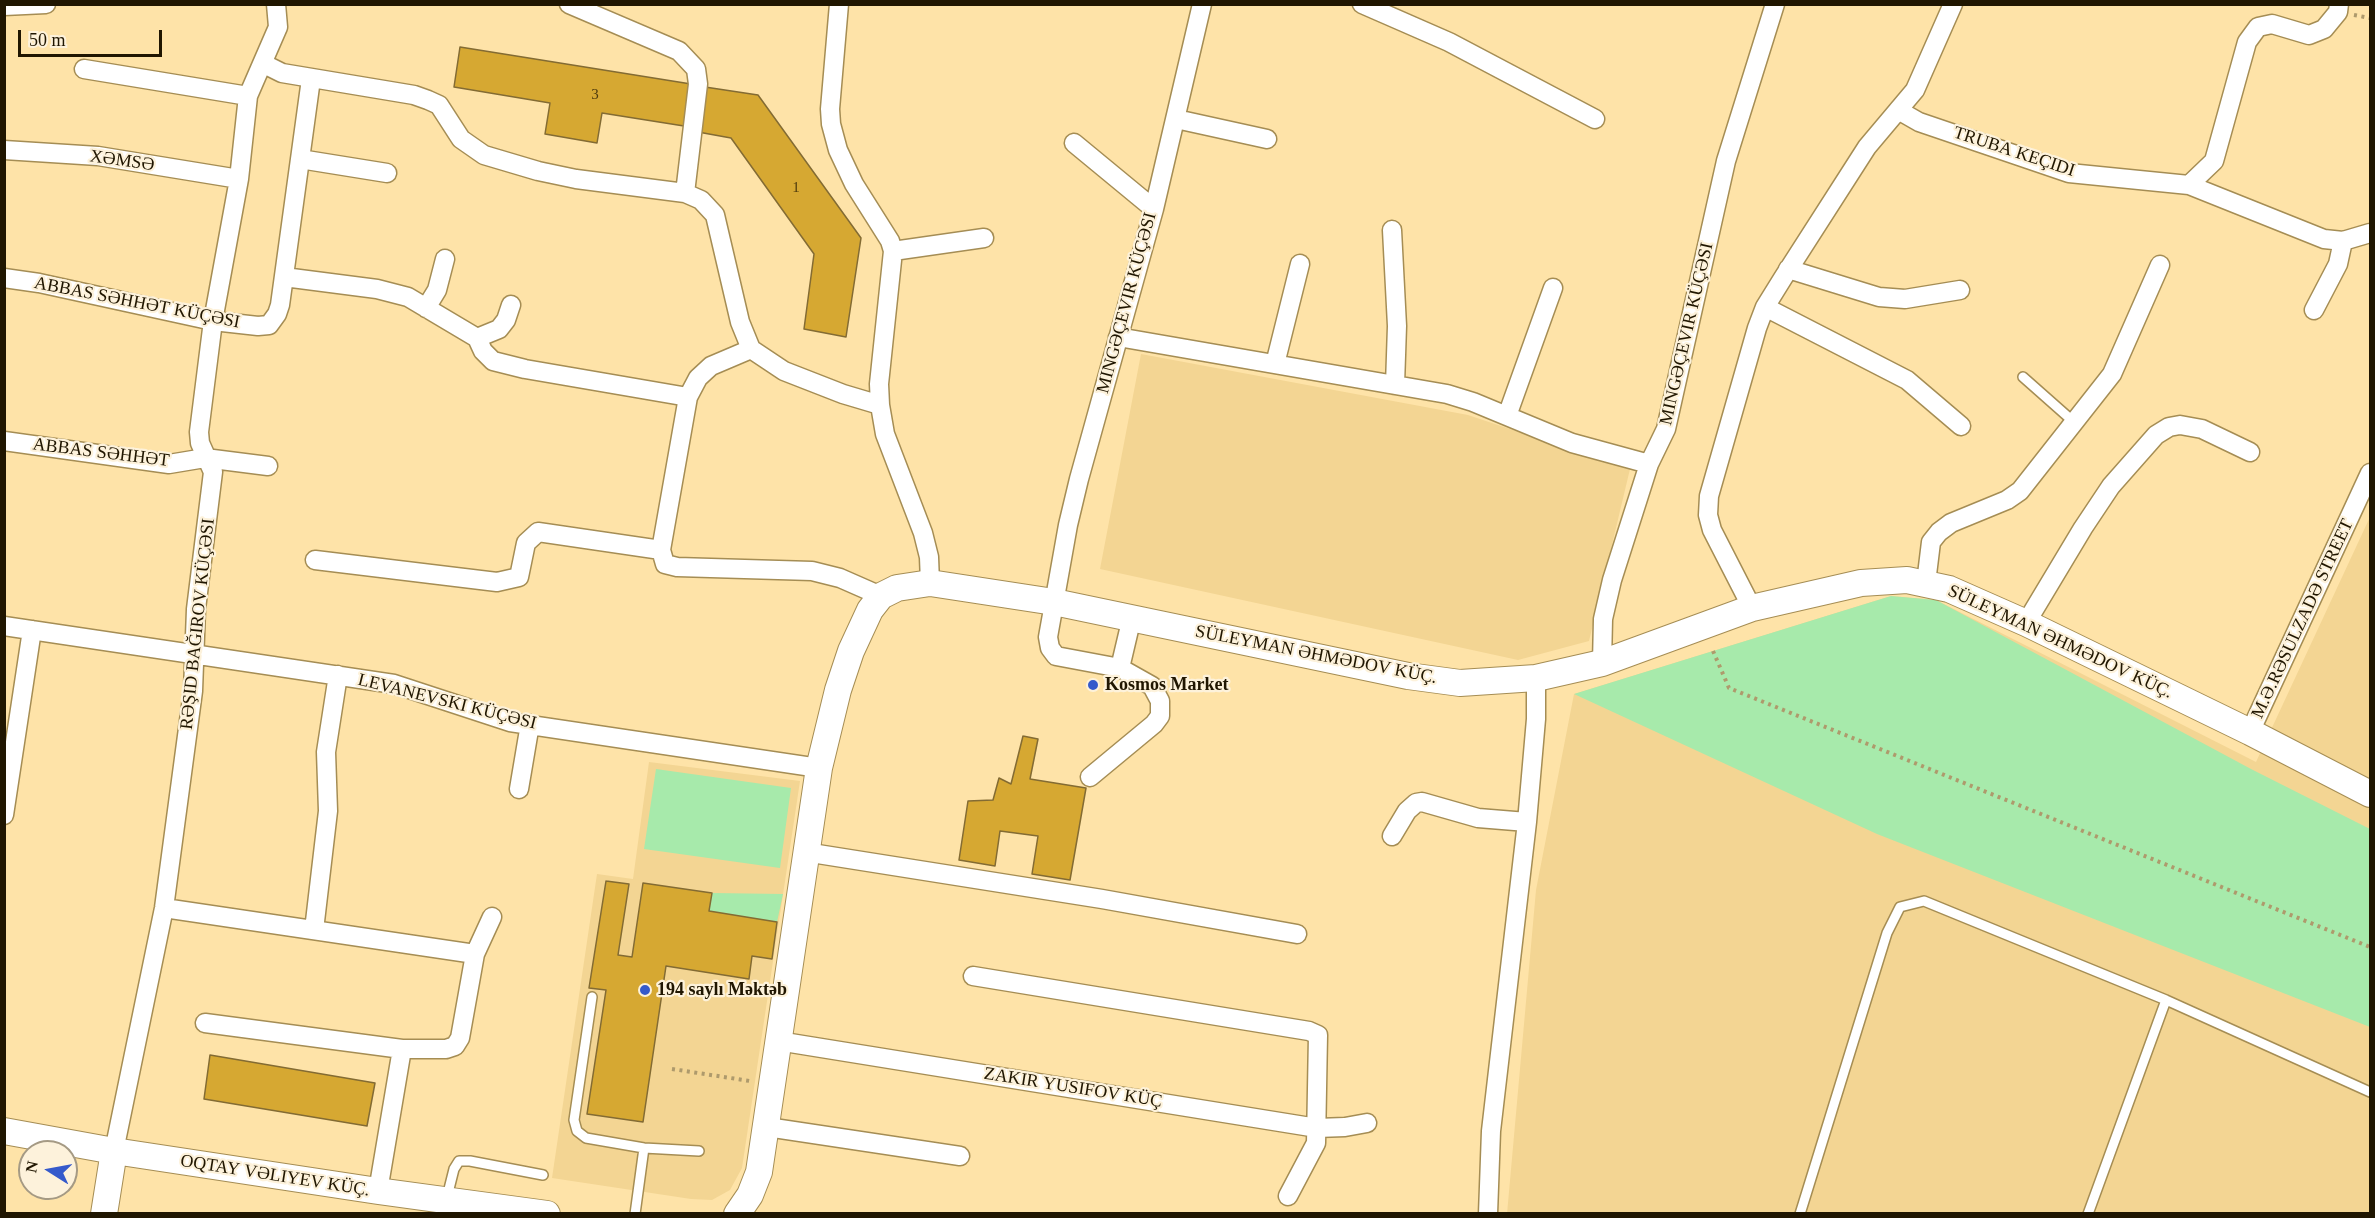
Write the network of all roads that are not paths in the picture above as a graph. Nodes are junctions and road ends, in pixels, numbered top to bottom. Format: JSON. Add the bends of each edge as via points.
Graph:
{"nodes":[{"id":1,"x":46,"y":4,"type":"edge"},
{"id":2,"x":276,"y":4,"type":"edge"},
{"id":3,"x":569,"y":4,"type":"edge"},
{"id":4,"x":839,"y":4,"type":"edge"},
{"id":5,"x":1202,"y":4,"type":"edge"},
{"id":6,"x":1362,"y":4,"type":"edge"},
{"id":7,"x":1775,"y":4,"type":"edge"},
{"id":8,"x":1953,"y":4,"type":"edge"},
{"id":9,"x":4,"y":6,"type":"edge"},
{"id":10,"x":2338,"y":8,"type":"edge"},
{"id":11,"x":264,"y":64,"type":"junction"},
{"id":12,"x":84,"y":69,"type":"dead end"},
{"id":13,"x":311,"y":79,"type":"junction"},
{"id":14,"x":248,"y":96,"type":"junction"},
{"id":15,"x":1898,"y":111,"type":"junction"},
{"id":16,"x":1176,"y":119,"type":"junction"},
{"id":17,"x":1595,"y":119,"type":"dead end"},
{"id":18,"x":1267,"y":139,"type":"dead end"},
{"id":19,"x":1074,"y":144,"type":"dead end"},
{"id":20,"x":4,"y":150,"type":"edge"},
{"id":21,"x":300,"y":159,"type":"junction"},
{"id":22,"x":387,"y":173,"type":"dead end"},
{"id":23,"x":239,"y":179,"type":"junction"},
{"id":24,"x":2189,"y":184,"type":"junction"},
{"id":25,"x":685,"y":192,"type":"junction"},
{"id":26,"x":1154,"y":209,"type":"junction"},
{"id":27,"x":1392,"y":230,"type":"dead end"},
{"id":28,"x":2370,"y":233,"type":"edge"},
{"id":29,"x":984,"y":238,"type":"dead end"},
{"id":30,"x":2343,"y":240,"type":"junction"},
{"id":31,"x":893,"y":251,"type":"junction"},
{"id":32,"x":445,"y":259,"type":"dead end"},
{"id":33,"x":1300,"y":264,"type":"dead end"},
{"id":34,"x":2160,"y":265,"type":"dead end"},
{"id":35,"x":1788,"y":269,"type":"junction"},
{"id":36,"x":284,"y":277,"type":"junction"},
{"id":37,"x":4,"y":278,"type":"edge"},
{"id":38,"x":1553,"y":288,"type":"dead end"},
{"id":39,"x":1960,"y":290,"type":"dead end"},
{"id":40,"x":511,"y":305,"type":"dead end"},
{"id":41,"x":1765,"y":307,"type":"junction"},
{"id":42,"x":426,"y":308,"type":"junction"},
{"id":43,"x":2314,"y":310,"type":"dead end"},
{"id":44,"x":213,"y":321,"type":"junction"},
{"id":45,"x":1118,"y":337,"type":"junction"},
{"id":46,"x":477,"y":338,"type":"junction"},
{"id":47,"x":751,"y":350,"type":"junction"},
{"id":48,"x":1275,"y":364,"type":"junction"},
{"id":49,"x":2023,"y":377,"type":"dead end"},
{"id":50,"x":1395,"y":385,"type":"junction"},
{"id":51,"x":688,"y":396,"type":"junction"},
{"id":52,"x":880,"y":405,"type":"junction"},
{"id":53,"x":1507,"y":416,"type":"junction"},
{"id":54,"x":2075,"y":423,"type":"junction"},
{"id":55,"x":1961,"y":426,"type":"dead end"},
{"id":56,"x":4,"y":441,"type":"edge"},
{"id":57,"x":2250,"y":452,"type":"dead end"},
{"id":58,"x":205,"y":458,"type":"junction"},
{"id":59,"x":1649,"y":464,"type":"junction"},
{"id":60,"x":268,"y":465,"type":"dead end"},
{"id":61,"x":2370,"y":472,"type":"edge"},
{"id":62,"x":661,"y":550,"type":"junction"},
{"id":63,"x":315,"y":560,"type":"dead end"},
{"id":64,"x":930,"y":583,"type":"junction"},
{"id":65,"x":1926,"y":583,"type":"junction"},
{"id":66,"x":881,"y":596,"type":"junction"},
{"id":67,"x":1054,"y":602,"type":"junction"},
{"id":68,"x":1752,"y":608,"type":"junction"},
{"id":69,"x":1132,"y":617,"type":"junction"},
{"id":70,"x":2026,"y":623,"type":"junction"},
{"id":71,"x":4,"y":626,"type":"edge"},
{"id":72,"x":32,"y":630,"type":"junction"},
{"id":73,"x":194,"y":654,"type":"junction"},
{"id":74,"x":1602,"y":663,"type":"junction"},
{"id":75,"x":1120,"y":668,"type":"junction"},
{"id":76,"x":338,"y":675,"type":"junction"},
{"id":77,"x":1536,"y":678,"type":"junction"},
{"id":78,"x":530,"y":724,"type":"junction"},
{"id":79,"x":2250,"y":732,"type":"junction"},
{"id":80,"x":819,"y":768,"type":"junction"},
{"id":81,"x":1090,"y":777,"type":"dead end"},
{"id":82,"x":519,"y":789,"type":"dead end"},
{"id":83,"x":2370,"y":794,"type":"edge"},
{"id":84,"x":4,"y":815,"type":"edge"},
{"id":85,"x":1527,"y":822,"type":"junction"},
{"id":86,"x":1392,"y":836,"type":"dead end"},
{"id":87,"x":805,"y":852,"type":"junction"},
{"id":88,"x":164,"y":908,"type":"junction"},
{"id":89,"x":492,"y":917,"type":"dead end"},
{"id":90,"x":314,"y":930,"type":"junction"},
{"id":91,"x":1297,"y":934,"type":"dead end"},
{"id":92,"x":475,"y":954,"type":"junction"},
{"id":93,"x":973,"y":976,"type":"dead end"},
{"id":94,"x":592,"y":997,"type":"dead end"},
{"id":95,"x":2166,"y":1000,"type":"junction"},
{"id":96,"x":205,"y":1023,"type":"dead end"},
{"id":97,"x":778,"y":1041,"type":"junction"},
{"id":98,"x":402,"y":1049,"type":"junction"},
{"id":99,"x":2370,"y":1092,"type":"edge"},
{"id":100,"x":1367,"y":1123,"type":"dead end"},
{"id":101,"x":767,"y":1127,"type":"junction"},
{"id":102,"x":1317,"y":1128,"type":"junction"},
{"id":103,"x":4,"y":1131,"type":"edge"},
{"id":104,"x":644,"y":1148,"type":"junction"},
{"id":105,"x":699,"y":1151,"type":"dead end"},
{"id":106,"x":114,"y":1152,"type":"junction"},
{"id":107,"x":960,"y":1156,"type":"dead end"},
{"id":108,"x":543,"y":1175,"type":"dead end"},
{"id":109,"x":378,"y":1191,"type":"junction"},
{"id":110,"x":1288,"y":1196,"type":"dead end"},
{"id":111,"x":447,"y":1200,"type":"junction"},
{"id":112,"x":511,"y":1211,"type":"edge"},
{"id":113,"x":104,"y":1214,"type":"edge"},
{"id":114,"x":547,"y":1214,"type":"edge"},
{"id":115,"x":635,"y":1214,"type":"edge"},
{"id":116,"x":737,"y":1214,"type":"edge"},
{"id":117,"x":1488,"y":1214,"type":"edge"},
{"id":118,"x":1800,"y":1214,"type":"edge"},
{"id":119,"x":2088,"y":1214,"type":"edge"}],
"edges":[{"from":1,"to":9,"type":"street"},
{"from":2,"to":11,"type":"street","via":[[278,27]]},
{"from":3,"to":25,"type":"street","via":[[679,51],[696,69],[698,84]]},
{"from":4,"to":31,"type":"street","via":[[831,124],[854,184]]},
{"from":5,"to":16,"type":"street","name":"MINGƏÇEVIR KÜÇƏSI"},
{"from":6,"to":17,"type":"street","via":[[1449,42]]},
{"from":7,"to":59,"type":"street","name":"MINGƏÇEVIR KÜÇƏSI","via":[[1726,161],[1666,429]]},
{"from":8,"to":15,"type":"street","via":[[1915,90]]},
{"from":10,"to":24,"type":"street","via":[[2324,29],[2309,35],[2272,24],[2258,27],[2247,42],[2214,161]]},
{"from":11,"to":13,"type":"street","via":[[282,73]]},
{"from":11,"to":14,"type":"street"},
{"from":12,"to":14,"type":"street"},
{"from":13,"to":21,"type":"street","name":"ABBAS SƏHHƏT KÜÇƏSI"},
{"from":13,"to":25,"type":"street","via":[[428,100],[439,105],[461,139],[484,155],[576,179]]},
{"from":14,"to":23,"type":"street"},
{"from":15,"to":24,"type":"street","name":"TRUBA KEÇIDI","via":[[1919,122],[2068,173]]},
{"from":15,"to":35,"type":"street","via":[[1867,147]]},
{"from":16,"to":18,"type":"street"},
{"from":16,"to":26,"type":"street","name":"MINGƏÇEVIR KÜÇƏSI"},
{"from":19,"to":26,"type":"street"},
{"from":20,"to":23,"type":"street","name":"XƏMSƏ","via":[[98,156]]},
{"from":21,"to":22,"type":"street"},
{"from":21,"to":36,"type":"street","name":"ABBAS SƏHHƏT KÜÇƏSI"},
{"from":23,"to":44,"type":"street"},
{"from":24,"to":30,"type":"street","name":"TRUBA KEÇIDI","via":[[2324,238]]},
{"from":25,"to":47,"type":"street","via":[[701,200],[715,215],[740,322]]},
{"from":26,"to":45,"type":"street","name":"MINGƏÇEVIR KÜÇƏSI"},
{"from":27,"to":50,"type":"street","via":[[1397,326]]},
{"from":28,"to":30,"type":"street"},
{"from":29,"to":31,"type":"street"},
{"from":30,"to":43,"type":"street","via":[[2338,264]]},
{"from":31,"to":52,"type":"street"},
{"from":32,"to":42,"type":"street","via":[[437,290]]},
{"from":33,"to":48,"type":"street"},
{"from":34,"to":54,"type":"street","via":[[2112,374]]},
{"from":35,"to":39,"type":"street","via":[[1879,297],[1905,299]]},
{"from":35,"to":41,"type":"street"},
{"from":36,"to":42,"type":"street","via":[[377,289],[408,297]]},
{"from":36,"to":44,"type":"street","name":"ABBAS SƏHHƏT KÜÇƏSI","via":[[277,314],[269,325]]},
{"from":37,"to":44,"type":"street","name":"ABBAS SƏHHƏT KÜÇƏSI"},
{"from":38,"to":53,"type":"street"},
{"from":40,"to":46,"type":"street","via":[[499,329]]},
{"from":41,"to":55,"type":"street","via":[[1906,380]]},
{"from":41,"to":68,"type":"street","via":[[1709,496],[1708,515]]},
{"from":42,"to":46,"type":"street"},
{"from":44,"to":58,"type":"street","via":[[198,432]]},
{"from":45,"to":48,"type":"street"},
{"from":45,"to":67,"type":"street","name":"MINGƏÇEVIR KÜÇƏSI","via":[[1079,479]]},
{"from":46,"to":51,"type":"street","via":[[493,361]]},
{"from":47,"to":51,"type":"street","via":[[711,366],[698,378]]},
{"from":47,"to":52,"type":"street","via":[[795,376]]},
{"from":48,"to":50,"type":"street"},
{"from":49,"to":54,"type":"lane"},
{"from":50,"to":53,"type":"street","via":[[1473,402]]},
{"from":51,"to":62,"type":"street"},
{"from":52,"to":64,"type":"street","via":[[885,434],[923,533]]},
{"from":53,"to":59,"type":"street","via":[[1572,443]]},
{"from":54,"to":65,"type":"street","via":[[2020,491],[1939,532],[1931,542]]},
{"from":56,"to":58,"type":"street","name":"ABBAS SƏHHƏT","via":[[169,464]]},
{"from":57,"to":70,"type":"street","via":[[2202,429],[2180,425],[2156,435],[2110,486]]},
{"from":58,"to":60,"type":"street","name":"ABBAS SƏHHƏT"},
{"from":58,"to":73,"type":"street","via":[[213,472]]},
{"from":59,"to":74,"type":"street","name":"MINGƏÇEVIR KÜÇƏSI","via":[[1612,580],[1603,619]]},
{"from":61,"to":79,"type":"street","name":"M.Ə.RƏSULZADƏ STREET"},
{"from":62,"to":63,"type":"street","via":[[538,532],[526,543],[519,577],[497,582]]},
{"from":62,"to":66,"type":"street","via":[[665,564],[677,567],[812,571]]},
{"from":64,"to":66,"type":"street","name":"SÜLEYMAN ƏHMƏDOV KÜÇ.","via":[[897,588]]},
{"from":64,"to":67,"type":"street","name":"SÜLEYMAN ƏHMƏDOV KÜÇ."},
{"from":65,"to":68,"type":"street","name":"SÜLEYMAN ƏHMƏDOV KÜÇ.","via":[[1861,583]]},
{"from":65,"to":70,"type":"street","name":"SÜLEYMAN ƏHMƏDOV KÜÇ.","via":[[1968,596]]},
{"from":66,"to":80,"type":"street","via":[[861,625],[850,651]]},
{"from":67,"to":69,"type":"street","name":"SÜLEYMAN ƏHMƏDOV KÜÇ."},
{"from":67,"to":75,"type":"street","name":"MINGƏÇEVIR KÜÇƏSI","via":[[1048,638],[1056,656]]},
{"from":68,"to":74,"type":"street","name":"SÜLEYMAN ƏHMƏDOV KÜÇ."},
{"from":69,"to":75,"type":"street"},
{"from":69,"to":77,"type":"street","name":"SÜLEYMAN ƏHMƏDOV KÜÇ.","via":[[1408,676],[1460,682]]},
{"from":70,"to":79,"type":"street","name":"SÜLEYMAN ƏHMƏDOV KÜÇ."},
{"from":71,"to":72,"type":"street","name":"LEVANEVSKI KÜÇƏSI"},
{"from":72,"to":73,"type":"street","name":"LEVANEVSKI KÜÇƏSI"},
{"from":72,"to":84,"type":"street"},
{"from":73,"to":76,"type":"street","name":"LEVANEVSKI KÜÇƏSI"},
{"from":73,"to":88,"type":"street","via":[[193,691]]},
{"from":74,"to":77,"type":"street","name":"SÜLEYMAN ƏHMƏDOV KÜÇ."},
{"from":75,"to":81,"type":"street","via":[[1152,686],[1160,701],[1160,716]]},
{"from":76,"to":78,"type":"street","name":"LEVANEVSKI KÜÇƏSI","via":[[394,684],[510,722]]},
{"from":76,"to":90,"type":"street","via":[[327,752],[328,811]]},
{"from":77,"to":85,"type":"street"},
{"from":78,"to":80,"type":"street","name":"LEVANEVSKI KÜÇƏSI"},
{"from":78,"to":82,"type":"street"},
{"from":79,"to":83,"type":"street","name":"SÜLEYMAN ƏHMƏDOV KÜÇ."},
{"from":80,"to":87,"type":"street"},
{"from":85,"to":86,"type":"street","via":[[1478,818],[1422,802],[1407,811]]},
{"from":85,"to":117,"type":"street","via":[[1491,1131]]},
{"from":87,"to":91,"type":"street"},
{"from":87,"to":97,"type":"street"},
{"from":88,"to":90,"type":"street"},
{"from":88,"to":106,"type":"street"},
{"from":89,"to":92,"type":"street"},
{"from":90,"to":92,"type":"street"},
{"from":92,"to":98,"type":"street","via":[[455,1047]]},
{"from":93,"to":102,"type":"street","via":[[1318,1035]]},
{"from":94,"to":104,"type":"lane","via":[[574,1120],[577,1131],[586,1138]]},
{"from":95,"to":99,"type":"lane"},
{"from":95,"to":118,"type":"lane","via":[[1924,901],[1900,907],[1887,933]]},
{"from":95,"to":119,"type":"lane"},
{"from":96,"to":98,"type":"street"},
{"from":97,"to":101,"type":"street"},
{"from":97,"to":102,"type":"street","name":"ZAKIR YUSIFOV KÜÇ"},
{"from":98,"to":109,"type":"street"},
{"from":100,"to":102,"type":"street","name":"ZAKIR YUSIFOV KÜÇ"},
{"from":101,"to":107,"type":"street"},
{"from":101,"to":116,"type":"street","via":[[759,1172]]},
{"from":102,"to":110,"type":"street","via":[[1316,1143]]},
{"from":103,"to":106,"type":"street","name":"OQTAY VƏLIYEV KÜÇ."},
{"from":104,"to":105,"type":"lane"},
{"from":104,"to":115,"type":"lane"},
{"from":106,"to":109,"type":"street","name":"OQTAY VƏLIYEV KÜÇ."},
{"from":106,"to":113,"type":"street"},
{"from":108,"to":111,"type":"lane","via":[[459,1161]]},
{"from":109,"to":111,"type":"street","name":"OQTAY VƏLIYEV KÜÇ."},
{"from":111,"to":112,"type":"street","name":"OQTAY VƏLIYEV KÜÇ."},
{"from":112,"to":114,"type":"street","name":"OQTAY VƏLIYEV KÜÇ."}]}
